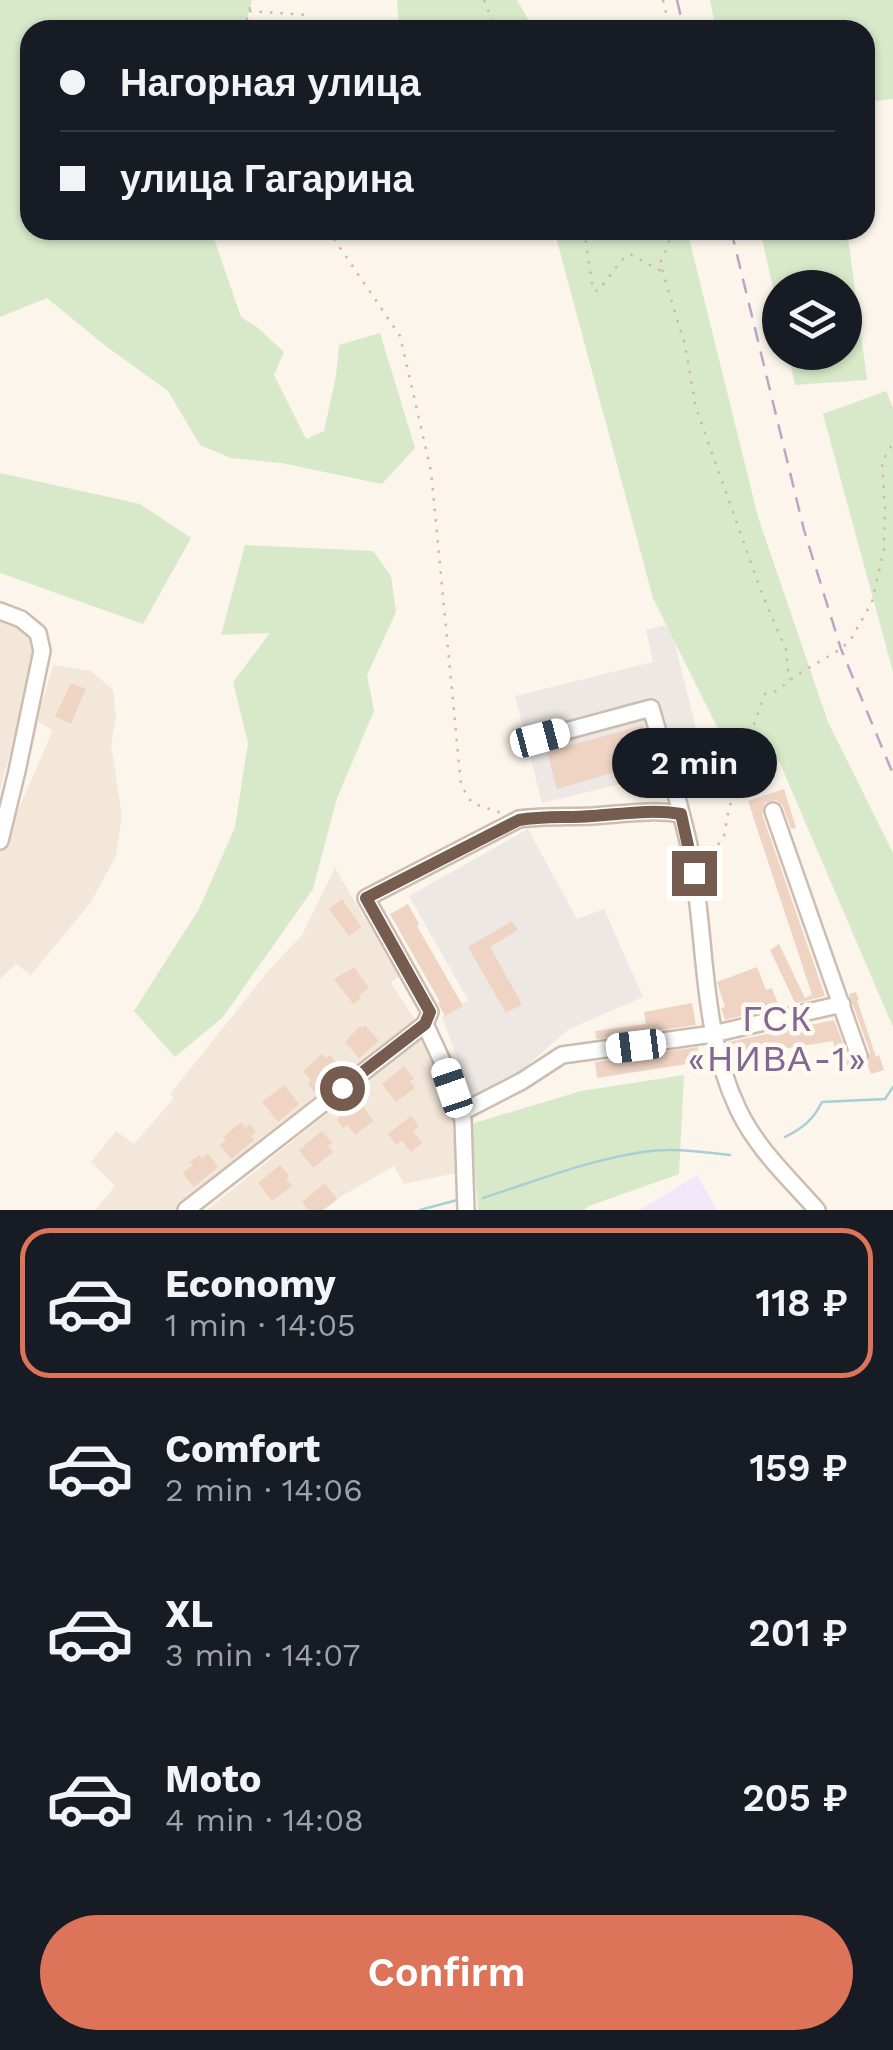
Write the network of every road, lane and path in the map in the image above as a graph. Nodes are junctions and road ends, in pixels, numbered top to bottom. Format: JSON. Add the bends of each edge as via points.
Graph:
{"nodes":[{"id":1,"x":252,"y":0,"type":"edge"},
{"id":2,"x":249,"y":10,"type":"junction"},
{"id":3,"x":308,"y":15,"type":"dead end"},
{"id":4,"x":246,"y":20,"type":"edge"},
{"id":5,"x":335,"y":240,"type":"edge"},
{"id":6,"x":586,"y":240,"type":"edge"},
{"id":7,"x":669,"y":240,"type":"edge"},
{"id":8,"x":664,"y":273,"type":"junction"},
{"id":9,"x":893,"y":443,"type":"edge"},
{"id":10,"x":0,"y":612,"type":"edge"},
{"id":11,"x":789,"y":682,"type":"junction"},
{"id":12,"x":540,"y":738,"type":"dead end"},
{"id":13,"x":773,"y":811,"type":"dead end"},
{"id":14,"x":681,"y":814,"type":"junction"},
{"id":15,"x":519,"y":820,"type":"junction"},
{"id":16,"x":0,"y":841,"type":"edge"},
{"id":17,"x":694,"y":873,"type":"junction"},
{"id":18,"x":842,"y":1004,"type":"junction"},
{"id":19,"x":425,"y":1024,"type":"junction"},
{"id":20,"x":713,"y":1034,"type":"junction"},
{"id":21,"x":858,"y":1056,"type":"dead end"},
{"id":22,"x":460,"y":1113,"type":"junction"},
{"id":23,"x":186,"y":1210,"type":"edge"},
{"id":24,"x":466,"y":1210,"type":"edge"},
{"id":25,"x":817,"y":1210,"type":"edge"}],
"edges":[{"from":1,"to":2,"type":"path"},
{"from":2,"to":3,"type":"path"},
{"from":2,"to":4,"type":"path"},
{"from":5,"to":15,"type":"path","via":[[400,336],[432,471],[461,785],[472,804]]},
{"from":6,"to":8,"type":"path","via":[[593,290],[630,254]]},
{"from":7,"to":8,"type":"path","via":[[660,263]]},
{"from":8,"to":11,"type":"path","via":[[696,408],[786,650]]},
{"from":9,"to":11,"type":"path","via":[[882,462],[884,549],[872,602],[840,649]]},
{"from":10,"to":16,"type":"street","via":[[38,633],[42,650]]},
{"from":11,"to":17,"type":"path","via":[[765,694],[724,836]]},
{"from":12,"to":14,"type":"street","via":[[651,708]]},
{"from":13,"to":18,"type":"street"},
{"from":14,"to":15,"type":"street"},
{"from":14,"to":17,"type":"street"},
{"from":15,"to":19,"type":"street","via":[[366,898],[430,1012]]},
{"from":17,"to":20,"type":"street"},
{"from":18,"to":20,"type":"street"},
{"from":18,"to":21,"type":"street"},
{"from":19,"to":22,"type":"street"},
{"from":19,"to":23,"type":"street"},
{"from":20,"to":22,"type":"street","via":[[562,1055]]},
{"from":20,"to":25,"type":"street","via":[[737,1108],[762,1150]]},
{"from":22,"to":24,"type":"street"}]}
